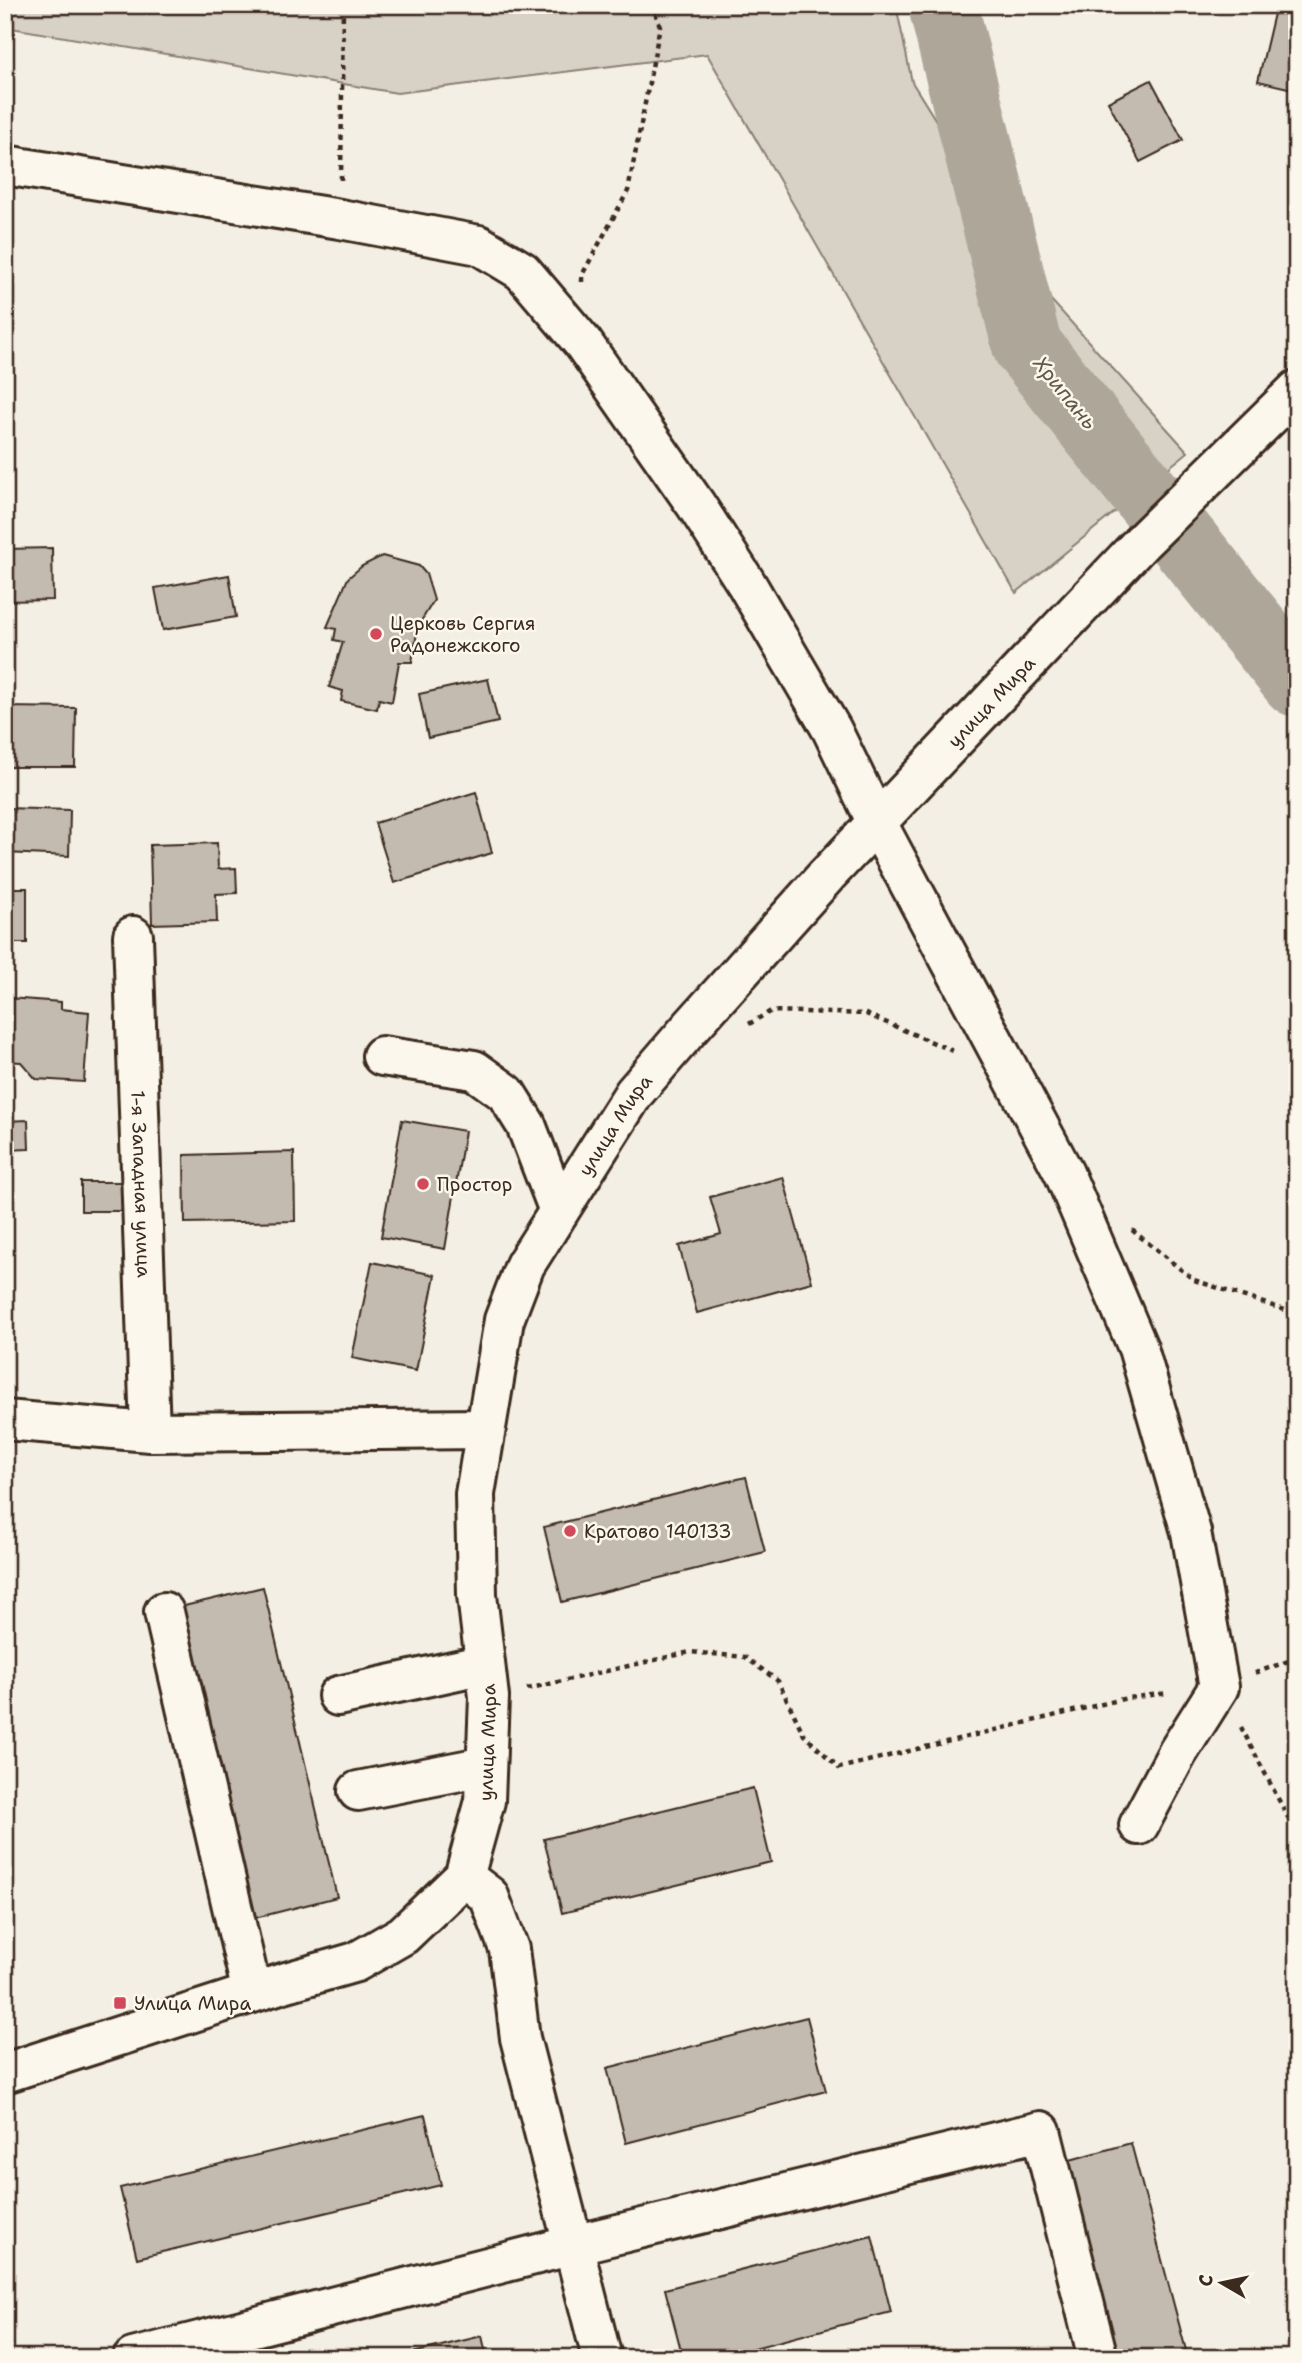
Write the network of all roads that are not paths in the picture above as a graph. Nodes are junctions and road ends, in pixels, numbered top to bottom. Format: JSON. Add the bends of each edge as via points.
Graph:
{"nodes":[{"id":1,"x":5,"y":165,"type":"edge"},
{"id":2,"x":1297,"y":390,"type":"edge"},
{"id":3,"x":877,"y":823,"type":"junction"},
{"id":4,"x":133,"y":936,"type":"dead end"},
{"id":5,"x":382,"y":1056,"type":"dead end"},
{"id":6,"x":559,"y":1211,"type":"junction"},
{"id":7,"x":5,"y":1420,"type":"edge"},
{"id":8,"x":485,"y":1429,"type":"junction"},
{"id":9,"x":150,"y":1432,"type":"junction"},
{"id":10,"x":164,"y":1612,"type":"dead end"},
{"id":11,"x":487,"y":1681,"type":"junction"},
{"id":12,"x":338,"y":1696,"type":"dead end"},
{"id":13,"x":486,"y":1766,"type":"junction"},
{"id":14,"x":358,"y":1791,"type":"dead end"},
{"id":15,"x":1139,"y":1825,"type":"dead end"},
{"id":16,"x":464,"y":1877,"type":"junction"},
{"id":17,"x":252,"y":1993,"type":"junction"},
{"id":18,"x":5,"y":2073,"type":"edge"},
{"id":19,"x":573,"y":2245,"type":"junction"},
{"id":20,"x":134,"y":2358,"type":"edge"},
{"id":21,"x":602,"y":2358,"type":"edge"},
{"id":22,"x":1098,"y":2358,"type":"edge"}],
"edges":[{"from":1,"to":3,"type":"street","via":[[479,245],[522,271],[583,343],[696,505],[832,730]]},
{"from":2,"to":3,"type":"street","name":"улица Мира","via":[[1142,542]]},
{"from":3,"to":6,"type":"street","name":"улица Мира","via":[[634,1093]]},
{"from":3,"to":15,"type":"street","via":[[1064,1173],[1138,1348],[1191,1532],[1219,1687]]},
{"from":4,"to":9,"type":"street","name":"1-я Западная улица"},
{"from":5,"to":6,"type":"street","via":[[474,1070],[506,1093],[526,1125]]},
{"from":6,"to":8,"type":"street","name":"улица Мира","via":[[525,1265],[504,1320]]},
{"from":7,"to":9,"type":"street"},
{"from":8,"to":9,"type":"street"},
{"from":8,"to":11,"type":"street","name":"улица Мира","via":[[475,1494],[477,1595]]},
{"from":10,"to":17,"type":"street"},
{"from":11,"to":12,"type":"street"},
{"from":11,"to":13,"type":"street","name":"улица Мира"},
{"from":13,"to":14,"type":"street"},
{"from":13,"to":16,"type":"street","name":"улица Мира","via":[[485,1801]]},
{"from":16,"to":17,"type":"street","via":[[403,1934],[356,1962]]},
{"from":16,"to":19,"type":"street","via":[[489,1896],[509,1949],[520,2038]]},
{"from":17,"to":18,"type":"street"},
{"from":19,"to":20,"type":"street"},
{"from":19,"to":21,"type":"street"},
{"from":19,"to":22,"type":"street","via":[[1041,2131]]}]}
